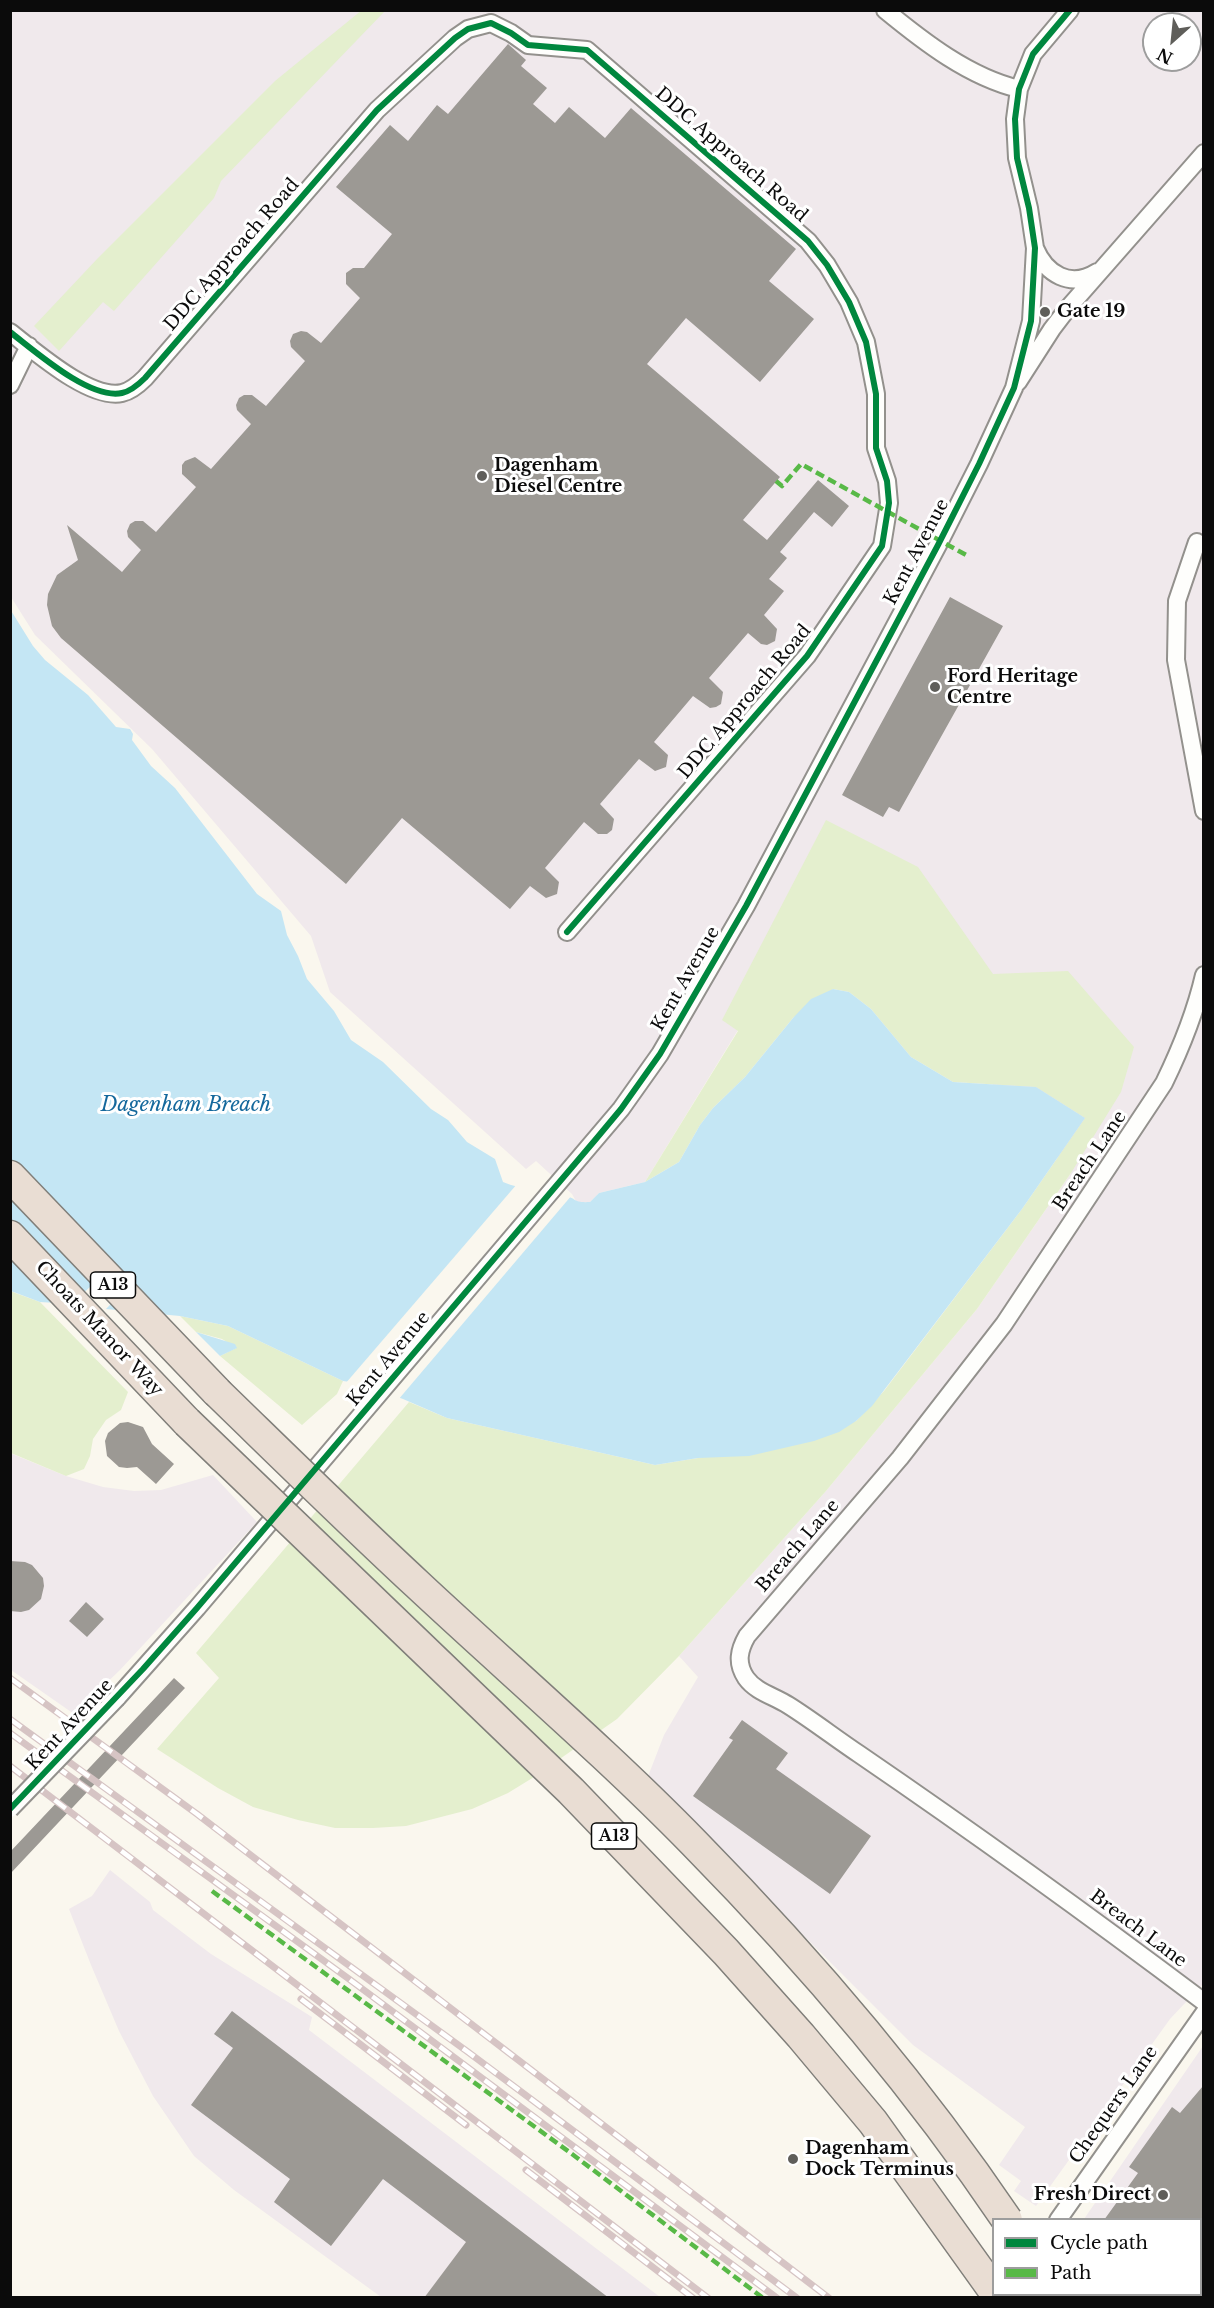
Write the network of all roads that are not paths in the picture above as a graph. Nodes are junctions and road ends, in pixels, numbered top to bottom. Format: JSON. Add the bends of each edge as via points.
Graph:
{"nodes":[{"id":1,"x":885,"y":10,"type":"edge"},
{"id":2,"x":1070,"y":10,"type":"edge"},
{"id":3,"x":1019,"y":89,"type":"junction"},
{"id":4,"x":1203,"y":153,"type":"edge"},
{"id":5,"x":1035,"y":248,"type":"junction"},
{"id":6,"x":1105,"y":267,"type":"junction"},
{"id":7,"x":10,"y":332,"type":"edge"},
{"id":8,"x":29,"y":346,"type":"junction"},
{"id":9,"x":10,"y":385,"type":"edge"},
{"id":10,"x":1014,"y":388,"type":"junction"},
{"id":11,"x":1197,"y":542,"type":"dead end"},
{"id":12,"x":1203,"y":811,"type":"edge"},
{"id":13,"x":567,"y":932,"type":"dead end"},
{"id":14,"x":1203,"y":975,"type":"edge"},
{"id":15,"x":10,"y":1176,"type":"edge"},
{"id":16,"x":10,"y":1236,"type":"edge"},
{"id":17,"x":10,"y":1809,"type":"edge"},
{"id":18,"x":1203,"y":2002,"type":"edge"},
{"id":19,"x":1203,"y":2013,"type":"edge"},
{"id":20,"x":1006,"y":2218,"type":"edge"},
{"id":21,"x":1059,"y":2218,"type":"edge"},
{"id":22,"x":992,"y":2289,"type":"edge"}],
"edges":[{"from":1,"to":3,"type":"street","via":[[985,78]]},
{"from":2,"to":3,"type":"street","name":"Kent Avenue","via":[[1033,54]]},
{"from":3,"to":5,"type":"street","name":"Kent Avenue","via":[[1015,119],[1017,158]]},
{"from":4,"to":6,"type":"street"},
{"from":5,"to":6,"type":"street","via":[[1049,271],[1064,278],[1084,279]]},
{"from":5,"to":10,"type":"street","name":"Kent Avenue","via":[[1031,321]]},
{"from":6,"to":10,"type":"street","via":[[1052,329]]},
{"from":7,"to":8,"type":"street","name":"DDC Approach Road"},
{"from":8,"to":9,"type":"street"},
{"from":8,"to":13,"type":"street","name":"DDC Approach Road","via":[[89,389],[111,394],[133,388],[146,378],[376,110],[461,34],[491,23],[528,45],[586,50],[808,241],[849,302],[866,342],[875,386],[876,448],[889,502],[882,546],[807,656]]},
{"from":10,"to":17,"type":"street","name":"Kent Avenue","bridge":true,"via":[[943,535],[746,906],[660,1054],[621,1109],[560,1182],[197,1608]]},
{"from":11,"to":12,"type":"street","via":[[1177,601],[1176,660]]},
{"from":14,"to":18,"type":"street","name":"Breach Lane","via":[[1184,1041],[1164,1083],[1017,1305],[900,1458],[747,1636],[739,1662],[757,1689],[786,1704],[927,1801]]},
{"from":15,"to":20,"type":"highway","number":"A13","bridge":true,"via":[[217,1392],[716,1866],[834,1994],[903,2076]]},
{"from":16,"to":22,"type":"highway","name":"Choats Manor Way","number":"A13","bridge":true,"via":[[187,1422],[571,1791],[726,1952],[873,2122]]},
{"from":19,"to":21,"type":"street","name":"Chequers Lane"}]}
